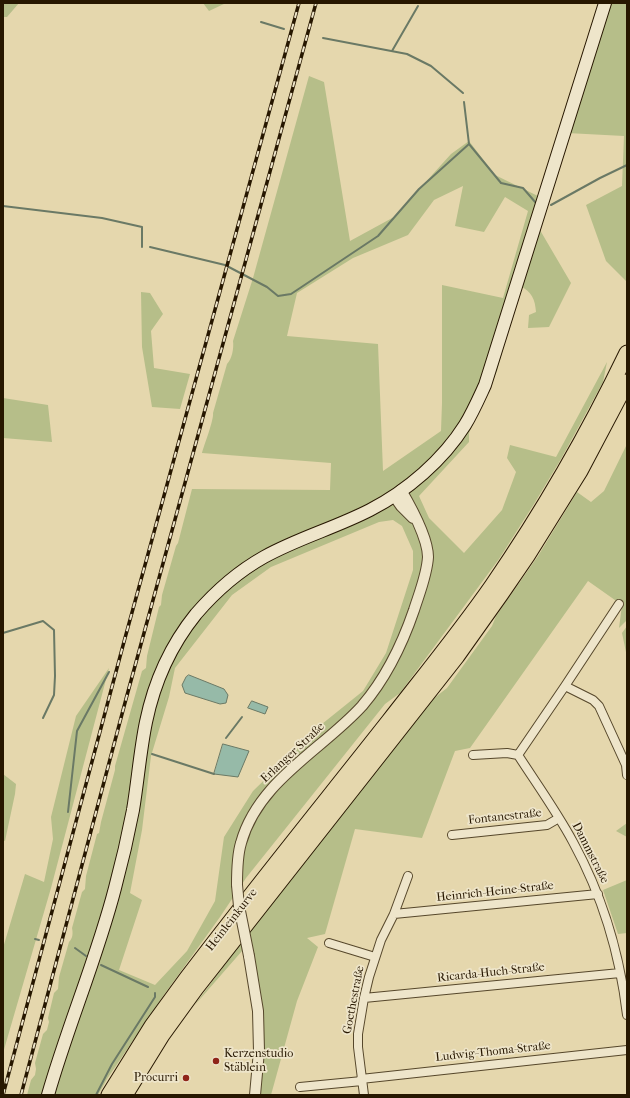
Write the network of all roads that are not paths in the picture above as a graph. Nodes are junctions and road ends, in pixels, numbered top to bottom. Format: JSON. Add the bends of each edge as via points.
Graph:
{"nodes":[{"id":1,"x":605,"y":3,"type":"edge"},
{"id":2,"x":627,"y":353,"type":"edge"},
{"id":3,"x":627,"y":382,"type":"edge"},
{"id":4,"x":398,"y":493,"type":"junction"},
{"id":5,"x":618,"y":604,"type":"dead end"},
{"id":6,"x":565,"y":686,"type":"junction"},
{"id":7,"x":473,"y":755,"type":"dead end"},
{"id":8,"x":518,"y":755,"type":"junction"},
{"id":9,"x":627,"y":775,"type":"edge"},
{"id":10,"x":559,"y":818,"type":"junction"},
{"id":11,"x":452,"y":834,"type":"dead end"},
{"id":12,"x":408,"y":876,"type":"dead end"},
{"id":13,"x":598,"y":894,"type":"junction"},
{"id":14,"x":394,"y":914,"type":"junction"},
{"id":15,"x":329,"y":943,"type":"dead end"},
{"id":16,"x":375,"y":956,"type":"junction"},
{"id":17,"x":620,"y":973,"type":"junction"},
{"id":18,"x":364,"y":998,"type":"junction"},
{"id":19,"x":627,"y":1015,"type":"edge"},
{"id":20,"x":627,"y":1050,"type":"edge"},
{"id":21,"x":362,"y":1080,"type":"junction"},
{"id":22,"x":300,"y":1087,"type":"dead end"},
{"id":23,"x":48,"y":1095,"type":"edge"},
{"id":24,"x":110,"y":1095,"type":"edge"},
{"id":25,"x":125,"y":1095,"type":"edge"},
{"id":26,"x":255,"y":1095,"type":"edge"},
{"id":27,"x":364,"y":1095,"type":"edge"}],
"edges":[{"from":1,"to":4,"type":"main road","via":[[485,385],[464,425],[450,444],[431,466]]},
{"from":2,"to":24,"type":"highway","name":"Heinleinkurve","via":[[569,464],[492,586],[187,978],[152,1026]]},
{"from":3,"to":25,"type":"highway","name":"Heinleinkurve","via":[[580,471],[501,594],[457,656],[196,988],[162,1035]]},
{"from":4,"to":23,"type":"main road","via":[[370,510],[297,541],[244,570],[215,593],[180,637],[164,666],[153,695],[146,720],[133,809],[115,889]]},
{"from":4,"to":26,"type":"street","name":"Erlanger Straße","bridge":true,"via":[[408,502],[427,547],[428,558],[421,588],[399,648],[378,685],[362,705],[278,781],[254,812],[241,842],[237,885],[239,906],[258,1011],[259,1052]]},
{"from":5,"to":6,"type":"street"},
{"from":6,"to":8,"type":"street"},
{"from":6,"to":9,"type":"street","via":[[593,700],[598,706],[626,765]]},
{"from":7,"to":8,"type":"street"},
{"from":8,"to":10,"type":"street","name":"Dammstraße"},
{"from":10,"to":11,"type":"street","name":"Fontanestraße","via":[[547,825]]},
{"from":10,"to":13,"type":"street","name":"Dammstraße","via":[[573,840]]},
{"from":12,"to":14,"type":"street","name":"Goethestraße"},
{"from":13,"to":14,"type":"street","name":"Heinrich-Heine-Straße"},
{"from":13,"to":17,"type":"street","name":"Dammstraße"},
{"from":14,"to":16,"type":"street","name":"Goethestraße"},
{"from":15,"to":16,"type":"street","name":"Goethestraße"},
{"from":16,"to":18,"type":"street","name":"Goethestraße"},
{"from":17,"to":18,"type":"street","name":"Ricarda-Huch-Straße"},
{"from":17,"to":19,"type":"street","name":"Dammstraße"},
{"from":18,"to":21,"type":"street","name":"Goethestraße","via":[[358,1034]]},
{"from":20,"to":21,"type":"street","name":"Ludwig-Thoma-Straße"},
{"from":21,"to":22,"type":"street","name":"Ludwig-Thoma-Straße"},
{"from":21,"to":27,"type":"street","name":"Goethestraße"}]}
